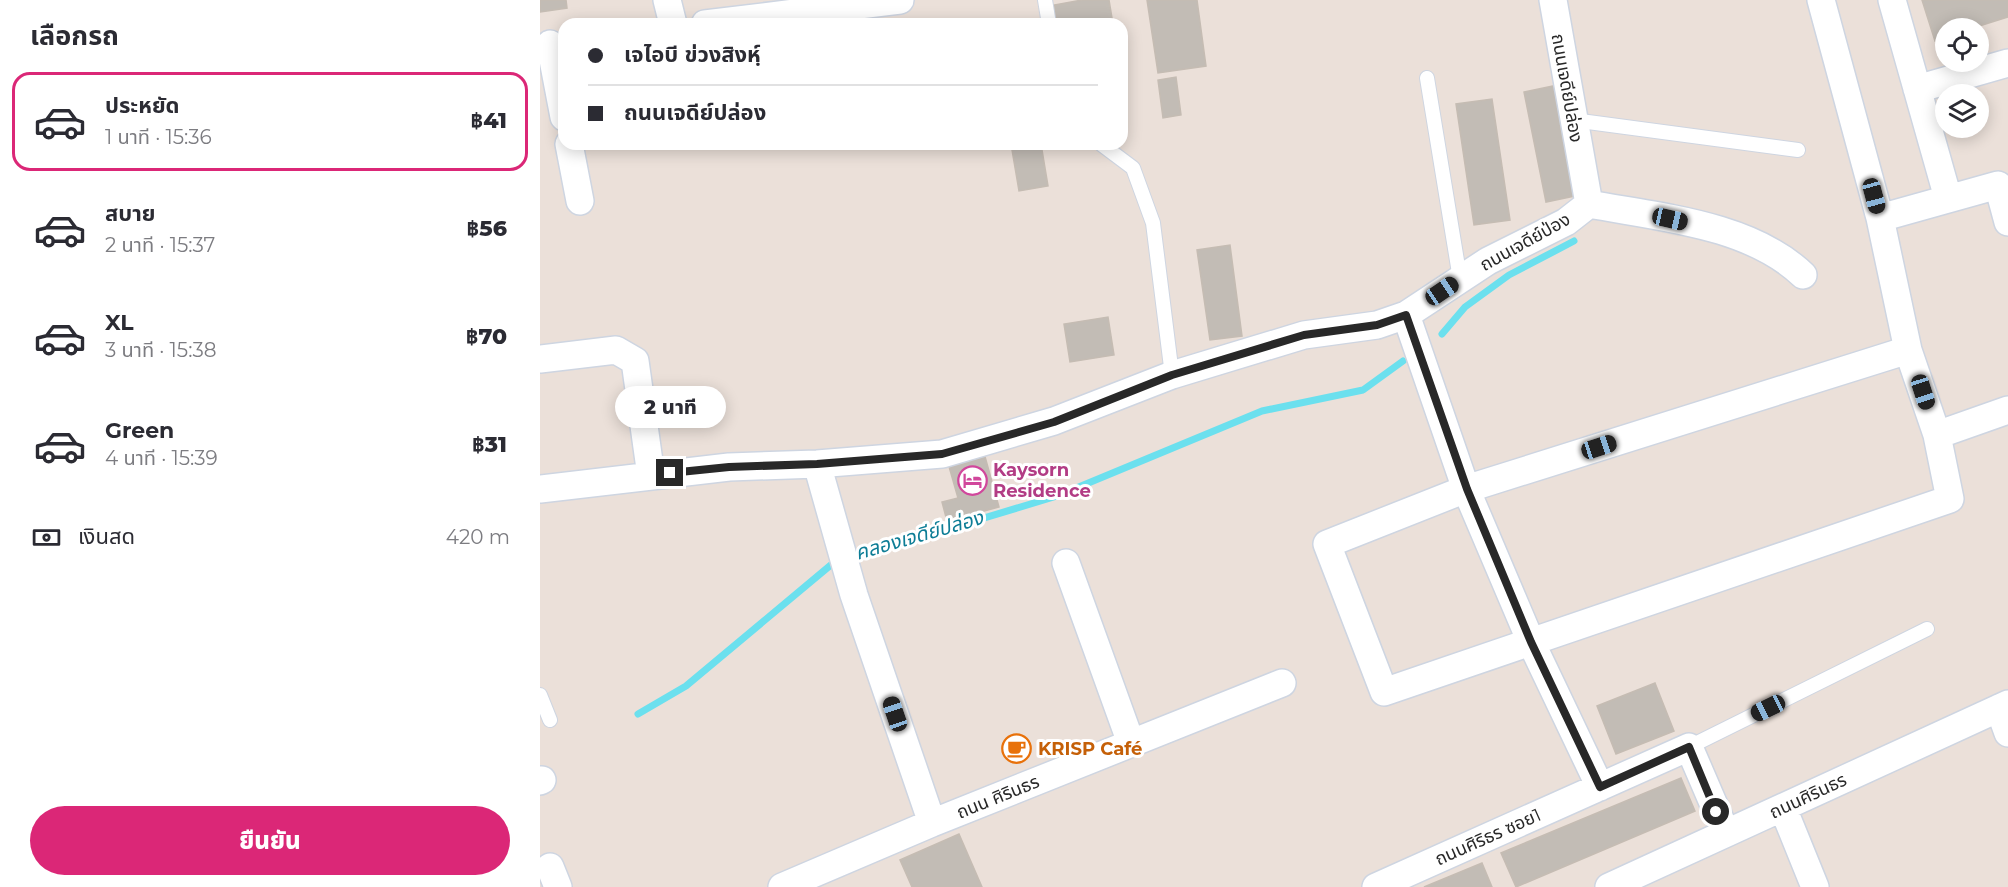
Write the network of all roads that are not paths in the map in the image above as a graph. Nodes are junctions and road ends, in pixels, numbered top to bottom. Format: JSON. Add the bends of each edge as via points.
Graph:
{"nodes":[{"id":1,"x":667,"y":0,"type":"edge"},
{"id":2,"x":900,"y":0,"type":"edge"},
{"id":3,"x":1045,"y":0,"type":"edge"},
{"id":4,"x":1552,"y":0,"type":"edge"},
{"id":5,"x":1821,"y":0,"type":"edge"},
{"id":6,"x":1892,"y":0,"type":"edge"},
{"id":7,"x":773,"y":8,"type":"edge"},
{"id":8,"x":672,"y":18,"type":"edge"},
{"id":9,"x":730,"y":18,"type":"edge"},
{"id":10,"x":1048,"y":18,"type":"edge"},
{"id":11,"x":551,"y":44,"type":"edge"},
{"id":12,"x":2008,"y":63,"type":"edge"},
{"id":13,"x":1427,"y":78,"type":"dead end"},
{"id":14,"x":558,"y":83,"type":"edge"},
{"id":15,"x":1917,"y":89,"type":"junction"},
{"id":16,"x":1573,"y":120,"type":"junction"},
{"id":17,"x":570,"y":150,"type":"edge"},
{"id":18,"x":1109,"y":150,"type":"edge"},
{"id":19,"x":1798,"y":150,"type":"dead end"},
{"id":20,"x":1582,"y":177,"type":"joint"},
{"id":21,"x":1948,"y":198,"type":"junction"},
{"id":22,"x":580,"y":201,"type":"dead end"},
{"id":23,"x":1589,"y":204,"type":"junction"},
{"id":24,"x":1880,"y":218,"type":"junction"},
{"id":25,"x":2008,"y":222,"type":"edge"},
{"id":26,"x":1803,"y":275,"type":"dead end"},
{"id":27,"x":1460,"y":279,"type":"junction"},
{"id":28,"x":1406,"y":315,"type":"junction"},
{"id":29,"x":1908,"y":350,"type":"junction"},
{"id":30,"x":540,"y":358,"type":"edge"},
{"id":31,"x":1172,"y":375,"type":"junction"},
{"id":32,"x":2008,"y":410,"type":"edge"},
{"id":33,"x":1937,"y":435,"type":"junction"},
{"id":34,"x":817,"y":464,"type":"junction"},
{"id":35,"x":651,"y":476,"type":"junction"},
{"id":36,"x":540,"y":489,"type":"edge"},
{"id":37,"x":1467,"y":489,"type":"junction"},
{"id":38,"x":1066,"y":563,"type":"dead end"},
{"id":39,"x":1927,"y":629,"type":"dead end"},
{"id":40,"x":1531,"y":642,"type":"junction"},
{"id":41,"x":1282,"y":683,"type":"dead end"},
{"id":42,"x":540,"y":695,"type":"edge"},
{"id":43,"x":2005,"y":715,"type":"edge"},
{"id":44,"x":550,"y":720,"type":"dead end"},
{"id":45,"x":1131,"y":743,"type":"junction"},
{"id":46,"x":1689,"y":747,"type":"junction"},
{"id":47,"x":1600,"y":787,"type":"junction"},
{"id":48,"x":1783,"y":808,"type":"junction"},
{"id":49,"x":932,"y":823,"type":"junction"},
{"id":50,"x":1726,"y":834,"type":"junction"},
{"id":51,"x":782,"y":887,"type":"edge"},
{"id":52,"x":1376,"y":887,"type":"edge"},
{"id":53,"x":1609,"y":887,"type":"edge"},
{"id":54,"x":1815,"y":887,"type":"edge"}],
"edges":[{"from":1,"to":8,"type":"street"},
{"from":2,"to":7,"type":"street"},
{"from":3,"to":10,"type":"lane"},
{"from":4,"to":16,"type":"street","name":"ถนนเจดีย์ปล่อง"},
{"from":5,"to":24,"type":"street"},
{"from":6,"to":15,"type":"street"},
{"from":7,"to":9,"type":"street"},
{"from":11,"to":14,"type":"street"},
{"from":12,"to":15,"type":"street"},
{"from":13,"to":27,"type":"lane"},
{"from":15,"to":21,"type":"street"},
{"from":16,"to":19,"type":"lane"},
{"from":16,"to":20,"type":"street","name":"ถนนเจดีย์ปล่อง"},
{"from":17,"to":22,"type":"street"},
{"from":18,"to":31,"type":"lane","via":[[1133,168],[1153,223]]},
{"from":20,"to":23,"type":"street","name":"ถนนเจดีย์ป่อง"},
{"from":21,"to":24,"type":"street"},
{"from":21,"to":25,"type":"street","via":[[1998,186]]},
{"from":23,"to":26,"type":"street","via":[[1714,229],[1764,246]]},
{"from":23,"to":27,"type":"street","name":"ถนนเจดีย์ป่อง","via":[[1566,222]]},
{"from":24,"to":29,"type":"street"},
{"from":27,"to":28,"type":"street","name":"ถนนเจดีย์ป่อง"},
{"from":28,"to":31,"type":"street","via":[[1377,325],[1304,335]]},
{"from":28,"to":37,"type":"street"},
{"from":29,"to":33,"type":"street"},
{"from":29,"to":37,"type":"street"},
{"from":30,"to":35,"type":"street","via":[[616,350],[635,361]]},
{"from":31,"to":34,"type":"street","via":[[1054,422],[942,454]]},
{"from":32,"to":33,"type":"street"},
{"from":33,"to":40,"type":"street","via":[[1950,500]]},
{"from":34,"to":35,"type":"street","via":[[729,467]]},
{"from":34,"to":49,"type":"street","via":[[848,573]]},
{"from":35,"to":36,"type":"street"},
{"from":37,"to":40,"type":"street"},
{"from":37,"to":40,"type":"street","via":[[1327,544],[1384,692]]},
{"from":38,"to":45,"type":"street"},
{"from":39,"to":46,"type":"lane"},
{"from":40,"to":47,"type":"street"},
{"from":41,"to":45,"type":"street","name":"ถนน ศิรินธร"},
{"from":42,"to":44,"type":"lane"},
{"from":43,"to":48,"type":"street","name":"ถนนศิรินธร"},
{"from":45,"to":49,"type":"street","name":"ถนน ศิรินธร"},
{"from":46,"to":47,"type":"street","name":"ถนนศิริธร ซอย1"},
{"from":46,"to":50,"type":"street"},
{"from":47,"to":52,"type":"street","name":"ถนนศิริธร ซอย1"},
{"from":48,"to":50,"type":"street","name":"ถนนศิรินธร"},
{"from":48,"to":54,"type":"street"},
{"from":49,"to":51,"type":"street","name":"ถนน ศิรินธร"},
{"from":50,"to":53,"type":"street","name":"ถนนศิรินธร"}]}
